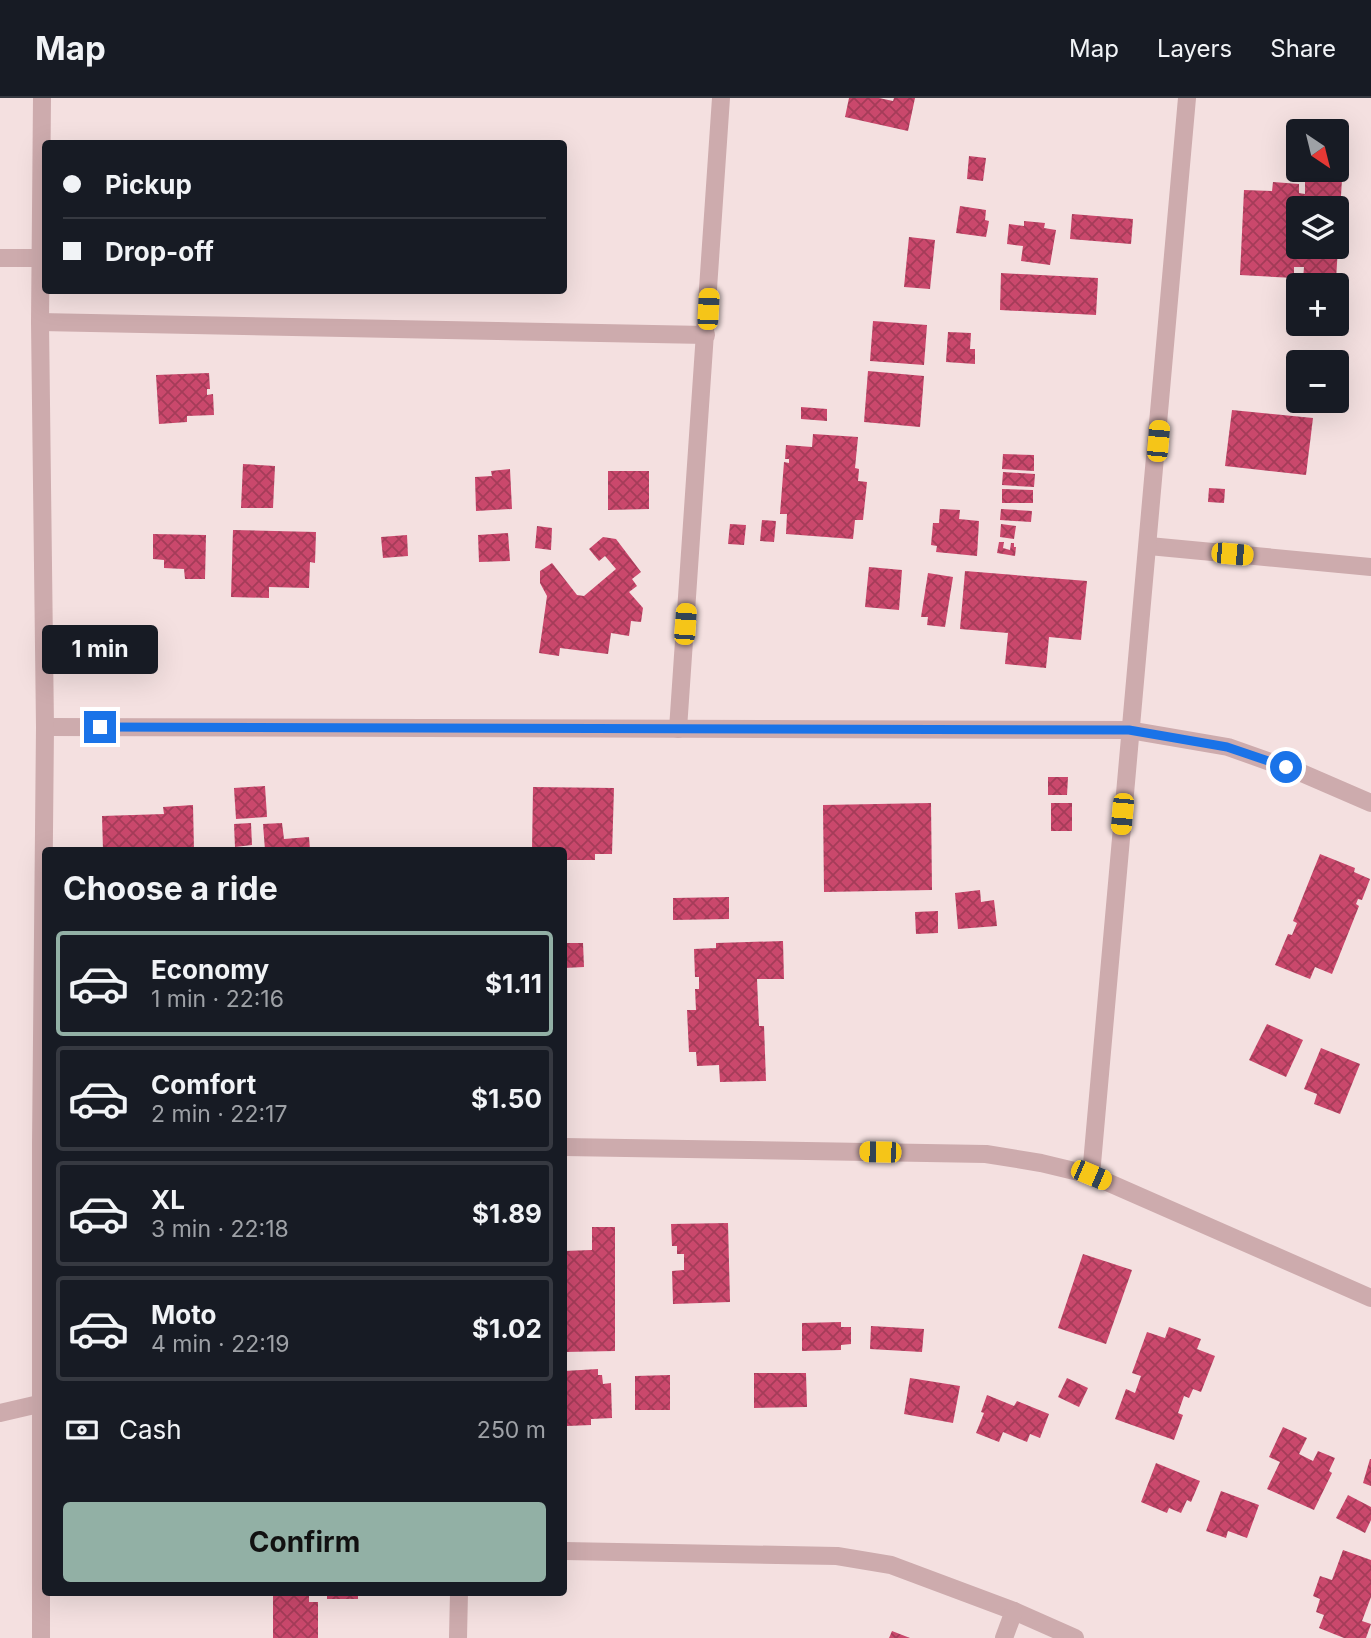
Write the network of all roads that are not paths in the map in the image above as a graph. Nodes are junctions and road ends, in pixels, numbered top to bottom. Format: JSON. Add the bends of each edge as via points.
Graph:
{"nodes":[{"id":1,"x":42,"y":98,"type":"edge"},
{"id":2,"x":721,"y":98,"type":"edge"},
{"id":3,"x":1187,"y":98,"type":"edge"},
{"id":4,"x":0,"y":258,"type":"edge"},
{"id":5,"x":41,"y":258,"type":"junction"},
{"id":6,"x":40,"y":322,"type":"junction"},
{"id":7,"x":706,"y":335,"type":"junction"},
{"id":8,"x":1149,"y":546,"type":"junction"},
{"id":9,"x":1371,"y":567,"type":"edge"},
{"id":10,"x":44,"y":727,"type":"junction"},
{"id":11,"x":678,"y":729,"type":"junction"},
{"id":12,"x":1129,"y":730,"type":"junction"},
{"id":13,"x":1371,"y":803,"type":"edge"},
{"id":14,"x":44,"y":847,"type":"edge"},
{"id":15,"x":567,"y":1147,"type":"edge"},
{"id":16,"x":1091,"y":1175,"type":"junction"},
{"id":17,"x":1371,"y":1298,"type":"edge"},
{"id":18,"x":42,"y":1403,"type":"edge"},
{"id":19,"x":0,"y":1413,"type":"edge"},
{"id":20,"x":42,"y":1520,"type":"edge"},
{"id":21,"x":567,"y":1551,"type":"edge"},
{"id":22,"x":459,"y":1596,"type":"edge"},
{"id":23,"x":1014,"y":1611,"type":"junction"},
{"id":24,"x":41,"y":1638,"type":"edge"},
{"id":25,"x":458,"y":1638,"type":"edge"},
{"id":26,"x":1004,"y":1638,"type":"edge"},
{"id":27,"x":1075,"y":1638,"type":"edge"}],
"edges":[{"from":1,"to":5,"type":"street"},
{"from":2,"to":7,"type":"street"},
{"from":3,"to":8,"type":"street"},
{"from":4,"to":5,"type":"street"},
{"from":5,"to":6,"type":"street"},
{"from":6,"to":7,"type":"street"},
{"from":6,"to":10,"type":"street"},
{"from":7,"to":11,"type":"street"},
{"from":8,"to":9,"type":"street"},
{"from":8,"to":12,"type":"street"},
{"from":10,"to":11,"type":"street"},
{"from":10,"to":14,"type":"street"},
{"from":11,"to":12,"type":"street"},
{"from":12,"to":13,"type":"street","via":[[1227,747]]},
{"from":12,"to":16,"type":"street"},
{"from":15,"to":16,"type":"street","via":[[986,1154]]},
{"from":16,"to":17,"type":"street"},
{"from":18,"to":19,"type":"street"},
{"from":20,"to":24,"type":"street"},
{"from":21,"to":23,"type":"street","via":[[836,1556],[891,1565]]},
{"from":22,"to":25,"type":"street"},
{"from":23,"to":26,"type":"street"},
{"from":23,"to":27,"type":"street"}]}
